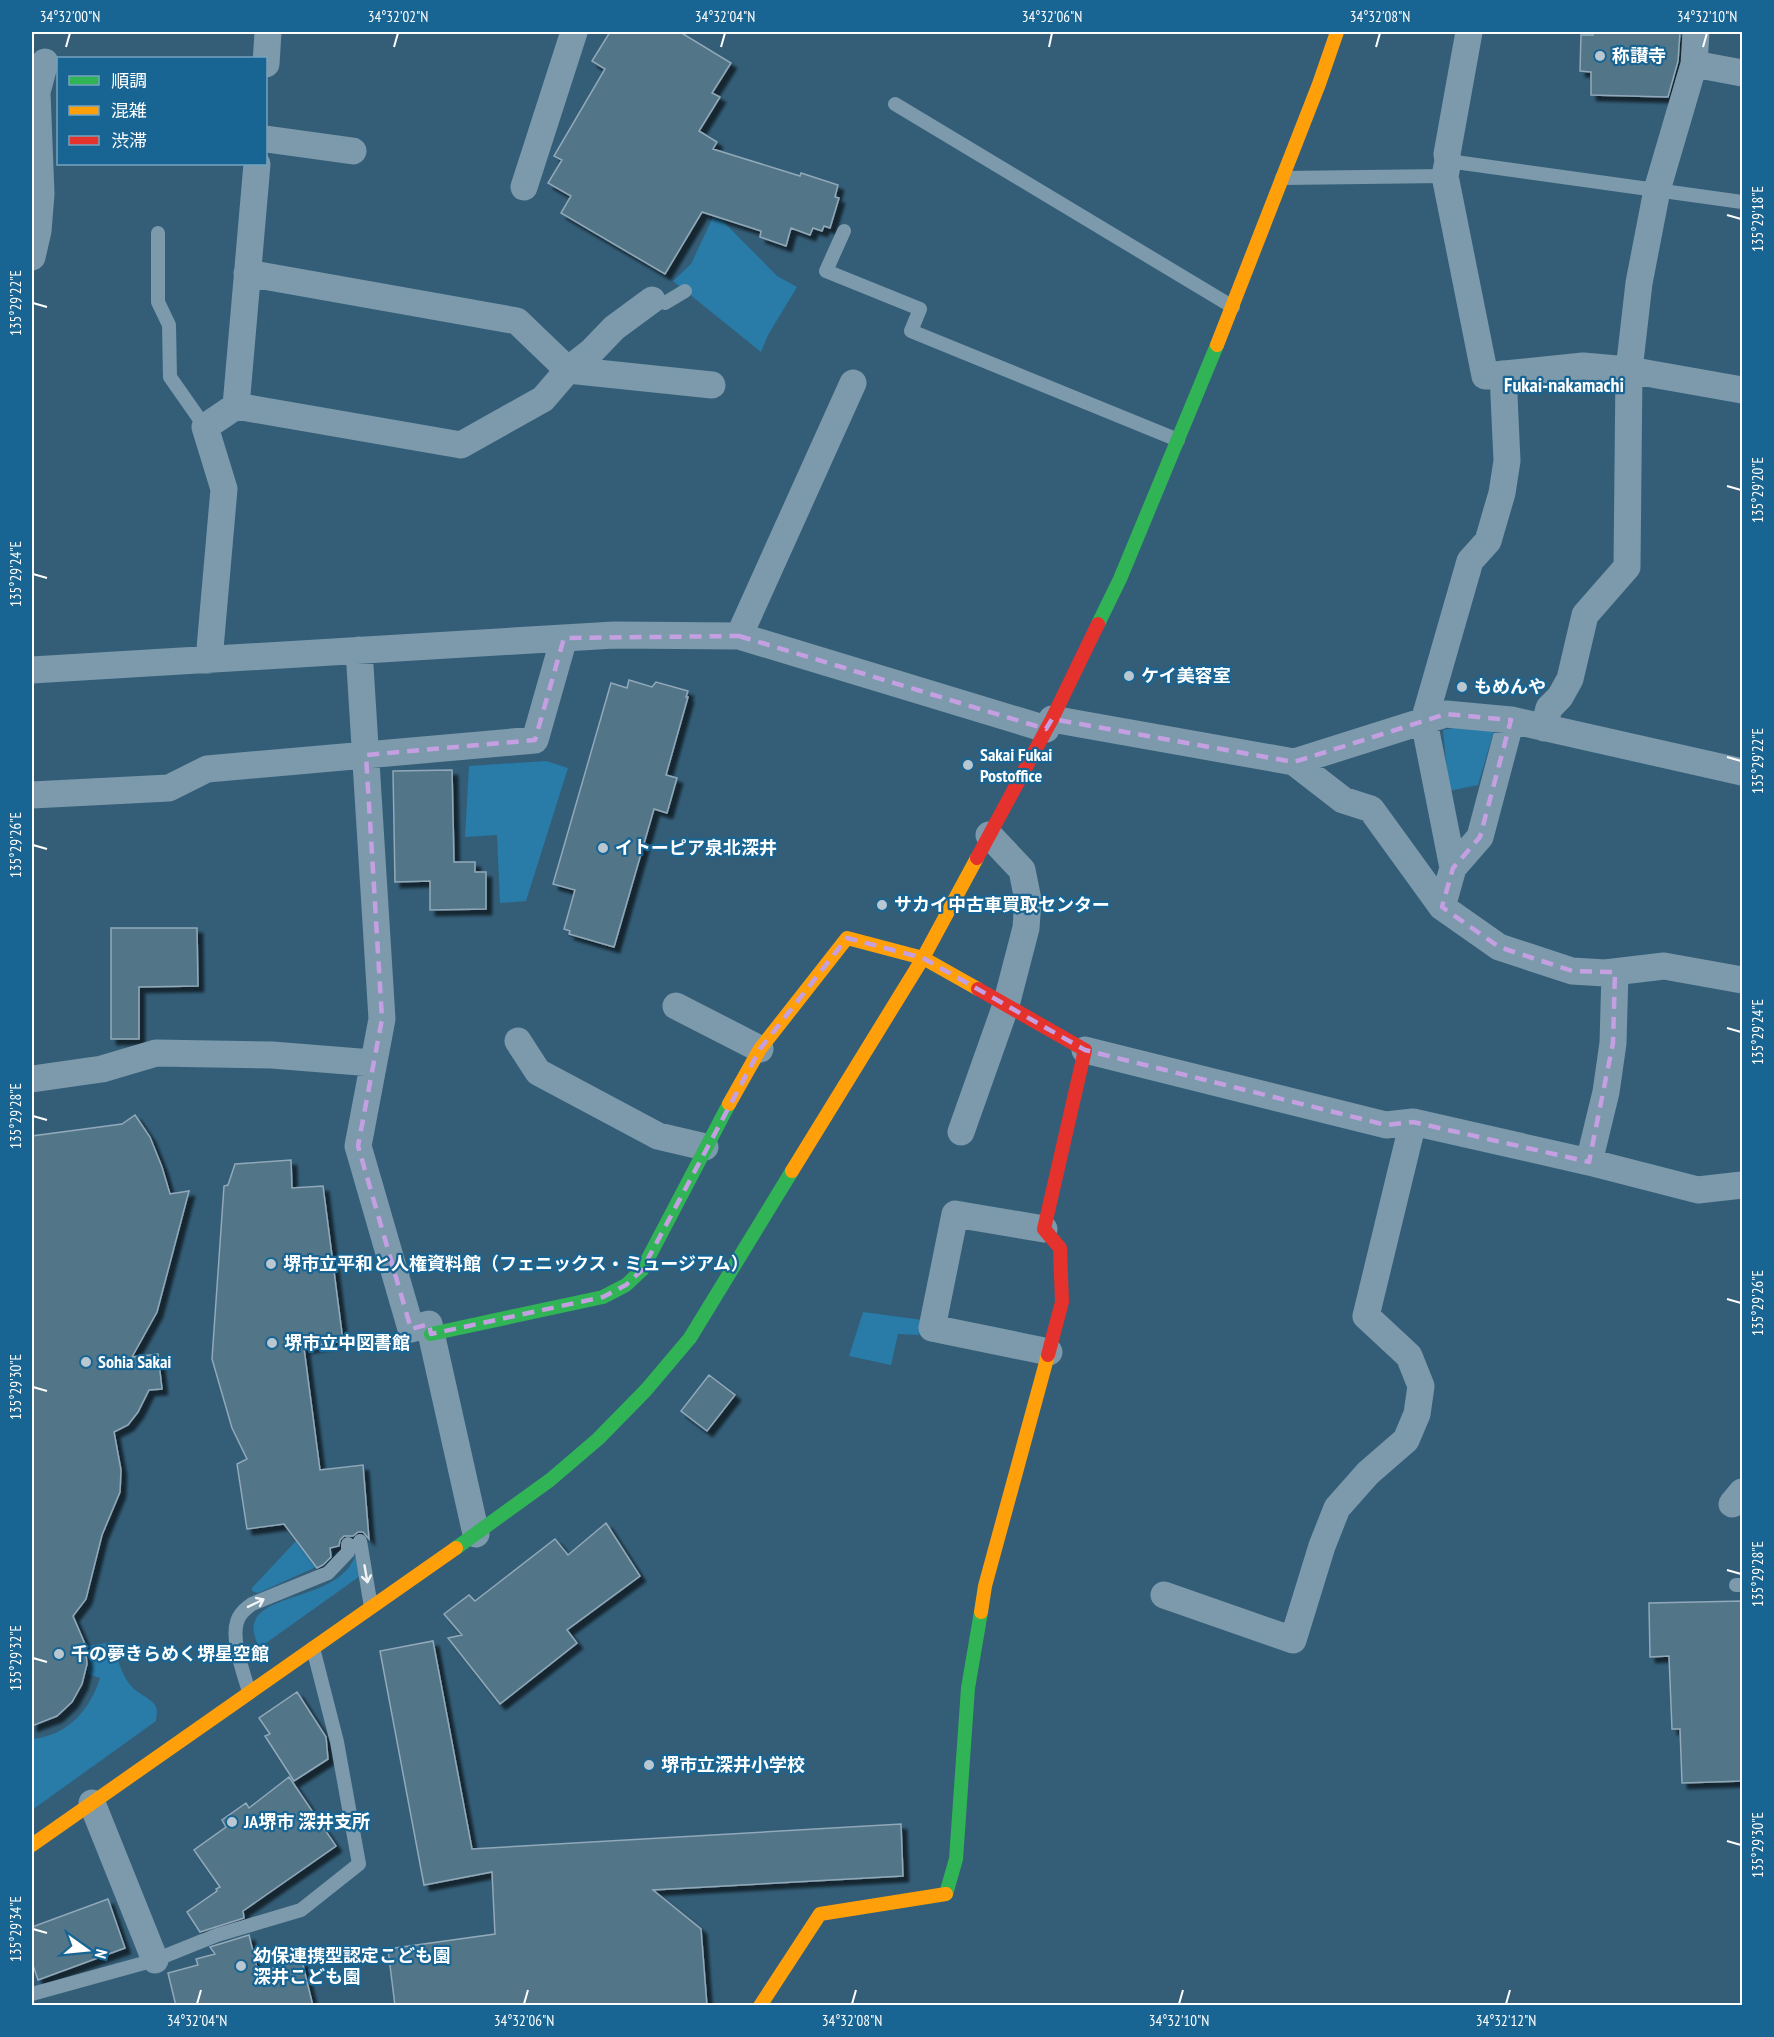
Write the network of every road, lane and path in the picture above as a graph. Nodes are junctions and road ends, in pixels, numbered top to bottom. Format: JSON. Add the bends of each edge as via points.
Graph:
{"nodes":[{"id":1,"x":268,"y":32,"type":"edge"},
{"id":2,"x":574,"y":32,"type":"edge"},
{"id":3,"x":1337,"y":32,"type":"edge"},
{"id":4,"x":1469,"y":32,"type":"edge"},
{"id":5,"x":1696,"y":32,"type":"edge"},
{"id":6,"x":266,"y":57,"type":"edge"},
{"id":7,"x":45,"y":62,"type":"dead end"},
{"id":8,"x":1694,"y":64,"type":"junction"},
{"id":9,"x":1743,"y":73,"type":"edge"},
{"id":10,"x":34,"y":92,"type":"edge"},
{"id":11,"x":896,"y":104,"type":"dead end"},
{"id":12,"x":267,"y":139,"type":"edge"},
{"id":13,"x":353,"y":151,"type":"dead end"},
{"id":14,"x":256,"y":165,"type":"edge"},
{"id":15,"x":1447,"y":169,"type":"junction"},
{"id":16,"x":1282,"y":178,"type":"junction"},
{"id":17,"x":524,"y":187,"type":"dead end"},
{"id":18,"x":1657,"y":190,"type":"junction"},
{"id":19,"x":1743,"y":201,"type":"edge"},
{"id":20,"x":844,"y":231,"type":"dead end"},
{"id":21,"x":158,"y":233,"type":"dead end"},
{"id":22,"x":32,"y":257,"type":"edge"},
{"id":23,"x":247,"y":273,"type":"junction"},
{"id":24,"x":685,"y":291,"type":"dead end"},
{"id":25,"x":652,"y":300,"type":"joint"},
{"id":26,"x":1233,"y":307,"type":"junction"},
{"id":27,"x":568,"y":370,"type":"junction"},
{"id":28,"x":1629,"y":370,"type":"junction"},
{"id":29,"x":1503,"y":374,"type":"junction"},
{"id":30,"x":853,"y":383,"type":"dead end"},
{"id":31,"x":712,"y":385,"type":"dead end"},
{"id":32,"x":1743,"y":390,"type":"edge"},
{"id":33,"x":236,"y":406,"type":"junction"},
{"id":34,"x":205,"y":428,"type":"junction"},
{"id":35,"x":1178,"y":440,"type":"junction"},
{"id":36,"x":739,"y":636,"type":"junction"},
{"id":37,"x":564,"y":638,"type":"junction"},
{"id":38,"x":359,"y":650,"type":"junction"},
{"id":39,"x":209,"y":660,"type":"junction"},
{"id":40,"x":32,"y":670,"type":"edge"},
{"id":41,"x":1511,"y":720,"type":"junction"},
{"id":42,"x":1424,"y":721,"type":"junction"},
{"id":43,"x":1049,"y":724,"type":"junction"},
{"id":44,"x":1544,"y":728,"type":"junction"},
{"id":45,"x":366,"y":755,"type":"junction"},
{"id":46,"x":1294,"y":762,"type":"junction"},
{"id":47,"x":1743,"y":772,"type":"edge"},
{"id":48,"x":32,"y":795,"type":"edge"},
{"id":49,"x":989,"y":835,"type":"junction"},
{"id":50,"x":1453,"y":868,"type":"junction"},
{"id":51,"x":1442,"y":907,"type":"junction"},
{"id":52,"x":923,"y":958,"type":"junction"},
{"id":53,"x":1615,"y":972,"type":"junction"},
{"id":54,"x":1743,"y":980,"type":"edge"},
{"id":55,"x":1006,"y":1005,"type":"junction"},
{"id":56,"x":676,"y":1006,"type":"dead end"},
{"id":57,"x":518,"y":1041,"type":"dead end"},
{"id":58,"x":760,"y":1049,"type":"junction"},
{"id":59,"x":1084,"y":1050,"type":"junction"},
{"id":60,"x":372,"y":1063,"type":"junction"},
{"id":61,"x":32,"y":1080,"type":"edge"},
{"id":62,"x":1413,"y":1122,"type":"junction"},
{"id":63,"x":961,"y":1132,"type":"dead end"},
{"id":64,"x":705,"y":1147,"type":"junction"},
{"id":65,"x":1589,"y":1162,"type":"junction"},
{"id":66,"x":1743,"y":1185,"type":"edge"},
{"id":67,"x":1044,"y":1228,"type":"junction"},
{"id":68,"x":431,"y":1334,"type":"junction"},
{"id":69,"x":1048,"y":1352,"type":"junction"},
{"id":70,"x":476,"y":1534,"type":"junction"},
{"id":71,"x":1164,"y":1595,"type":"dead end"},
{"id":72,"x":371,"y":1607,"type":"junction"},
{"id":73,"x":313,"y":1648,"type":"junction"},
{"id":74,"x":249,"y":1692,"type":"junction"},
{"id":75,"x":92,"y":1803,"type":"junction"},
{"id":76,"x":32,"y":1845,"type":"edge"},
{"id":77,"x":155,"y":1960,"type":"junction"},
{"id":78,"x":32,"y":1994,"type":"edge"},
{"id":79,"x":760,"y":2006,"type":"edge"}],
"edges":[{"from":1,"to":6,"type":"street"},
{"from":2,"to":17,"type":"street"},
{"from":3,"to":16,"type":"street"},
{"from":4,"to":15,"type":"street"},
{"from":5,"to":8,"type":"street"},
{"from":7,"to":10,"type":"street"},
{"from":8,"to":9,"type":"street"},
{"from":8,"to":18,"type":"street"},
{"from":10,"to":22,"type":"street","via":[[41,194]]},
{"from":11,"to":26,"type":"lane"},
{"from":12,"to":13,"type":"street"},
{"from":14,"to":23,"type":"street"},
{"from":15,"to":16,"type":"lane"},
{"from":15,"to":18,"type":"lane"},
{"from":15,"to":29,"type":"street","via":[[1485,376]]},
{"from":16,"to":26,"type":"street"},
{"from":18,"to":19,"type":"lane"},
{"from":18,"to":28,"type":"street","via":[[1639,283]]},
{"from":20,"to":35,"type":"lane","via":[[826,271],[920,309],[911,331]]},
{"from":21,"to":34,"type":"lane","via":[[158,302],[169,325],[170,377]]},
{"from":23,"to":27,"type":"street","via":[[517,321]]},
{"from":23,"to":33,"type":"street"},
{"from":24,"to":25,"type":"lane","via":[[665,303]]},
{"from":25,"to":27,"type":"street"},
{"from":26,"to":35,"type":"street","via":[[1194,388]]},
{"from":27,"to":31,"type":"street"},
{"from":27,"to":33,"type":"street","via":[[543,399],[460,445]]},
{"from":28,"to":29,"type":"street","via":[[1583,366]]},
{"from":28,"to":32,"type":"street"},
{"from":28,"to":44,"type":"street","via":[[1627,567],[1585,615],[1570,679],[1549,708]]},
{"from":29,"to":42,"type":"street","via":[[1507,460],[1502,493],[1488,541],[1470,561]]},
{"from":30,"to":36,"type":"street"},
{"from":33,"to":34,"type":"street"},
{"from":34,"to":39,"type":"street","via":[[224,489]]},
{"from":35,"to":43,"type":"street","via":[[1120,579]]},
{"from":36,"to":37,"type":"street","via":[[614,634]]},
{"from":36,"to":43,"type":"street"},
{"from":37,"to":38,"type":"street"},
{"from":37,"to":45,"type":"street","via":[[535,741]]},
{"from":38,"to":39,"type":"street"},
{"from":38,"to":45,"type":"street"},
{"from":39,"to":40,"type":"street"},
{"from":41,"to":42,"type":"street","via":[[1446,714]]},
{"from":41,"to":44,"type":"street"},
{"from":41,"to":50,"type":"street","via":[[1480,837]]},
{"from":42,"to":46,"type":"street"},
{"from":42,"to":50,"type":"street"},
{"from":43,"to":46,"type":"street"},
{"from":43,"to":49,"type":"street"},
{"from":44,"to":47,"type":"street"},
{"from":45,"to":48,"type":"street","via":[[207,769],[170,788]]},
{"from":45,"to":60,"type":"street","via":[[382,1019]]},
{"from":46,"to":51,"type":"street","via":[[1343,800],[1371,809]]},
{"from":49,"to":52,"type":"street"},
{"from":49,"to":55,"type":"street","via":[[1022,870],[1028,900],[1026,928]]},
{"from":50,"to":51,"type":"street"},
{"from":51,"to":53,"type":"street","via":[[1499,947],[1572,971]]},
{"from":52,"to":55,"type":"street"},
{"from":52,"to":58,"type":"street","via":[[847,938]]},
{"from":52,"to":70,"type":"street","via":[[690,1338],[598,1439]]},
{"from":53,"to":54,"type":"street","via":[[1664,966]]},
{"from":53,"to":65,"type":"street","via":[[1613,1043]]},
{"from":55,"to":59,"type":"street"},
{"from":55,"to":63,"type":"street"},
{"from":56,"to":58,"type":"street"},
{"from":57,"to":64,"type":"street","via":[[538,1072],[658,1137]]},
{"from":58,"to":64,"type":"street"},
{"from":59,"to":62,"type":"street","via":[[1386,1125]]},
{"from":59,"to":67,"type":"street"},
{"from":60,"to":61,"type":"street","via":[[272,1055],[156,1053],[102,1069]]},
{"from":60,"to":68,"type":"street","via":[[358,1146],[411,1329],[429,1324]]},
{"from":62,"to":65,"type":"street"},
{"from":62,"to":71,"type":"street","via":[[1366,1316],[1409,1356],[1421,1386],[1417,1414],[1406,1440],[1368,1473],[1337,1508],[1293,1640]]},
{"from":64,"to":68,"type":"street","via":[[642,1270],[626,1285],[603,1297]]},
{"from":65,"to":66,"type":"street","via":[[1698,1190]]},
{"from":67,"to":69,"type":"street","via":[[1060,1248],[1061,1270],[1062,1302]]},
{"from":67,"to":69,"type":"street","via":[[955,1214],[932,1328]]},
{"from":68,"to":70,"type":"street"},
{"from":69,"to":79,"type":"street","via":[[985,1586],[968,1688],[956,1859],[946,1895],[820,1914]]},
{"from":70,"to":72,"type":"street"},
{"from":72,"to":73,"type":"street"},
{"from":74,"to":72,"type":"lane","one_way":true,"via":[[237,1641],[236,1623],[243,1611],[328,1573],[354,1542]]},
{"from":73,"to":74,"type":"street"},
{"from":73,"to":77,"type":"lane","via":[[337,1742],[359,1864],[301,1910],[217,1935]]},
{"from":74,"to":75,"type":"street"},
{"from":75,"to":76,"type":"street"},
{"from":75,"to":77,"type":"street"},
{"from":77,"to":78,"type":"lane"}]}
